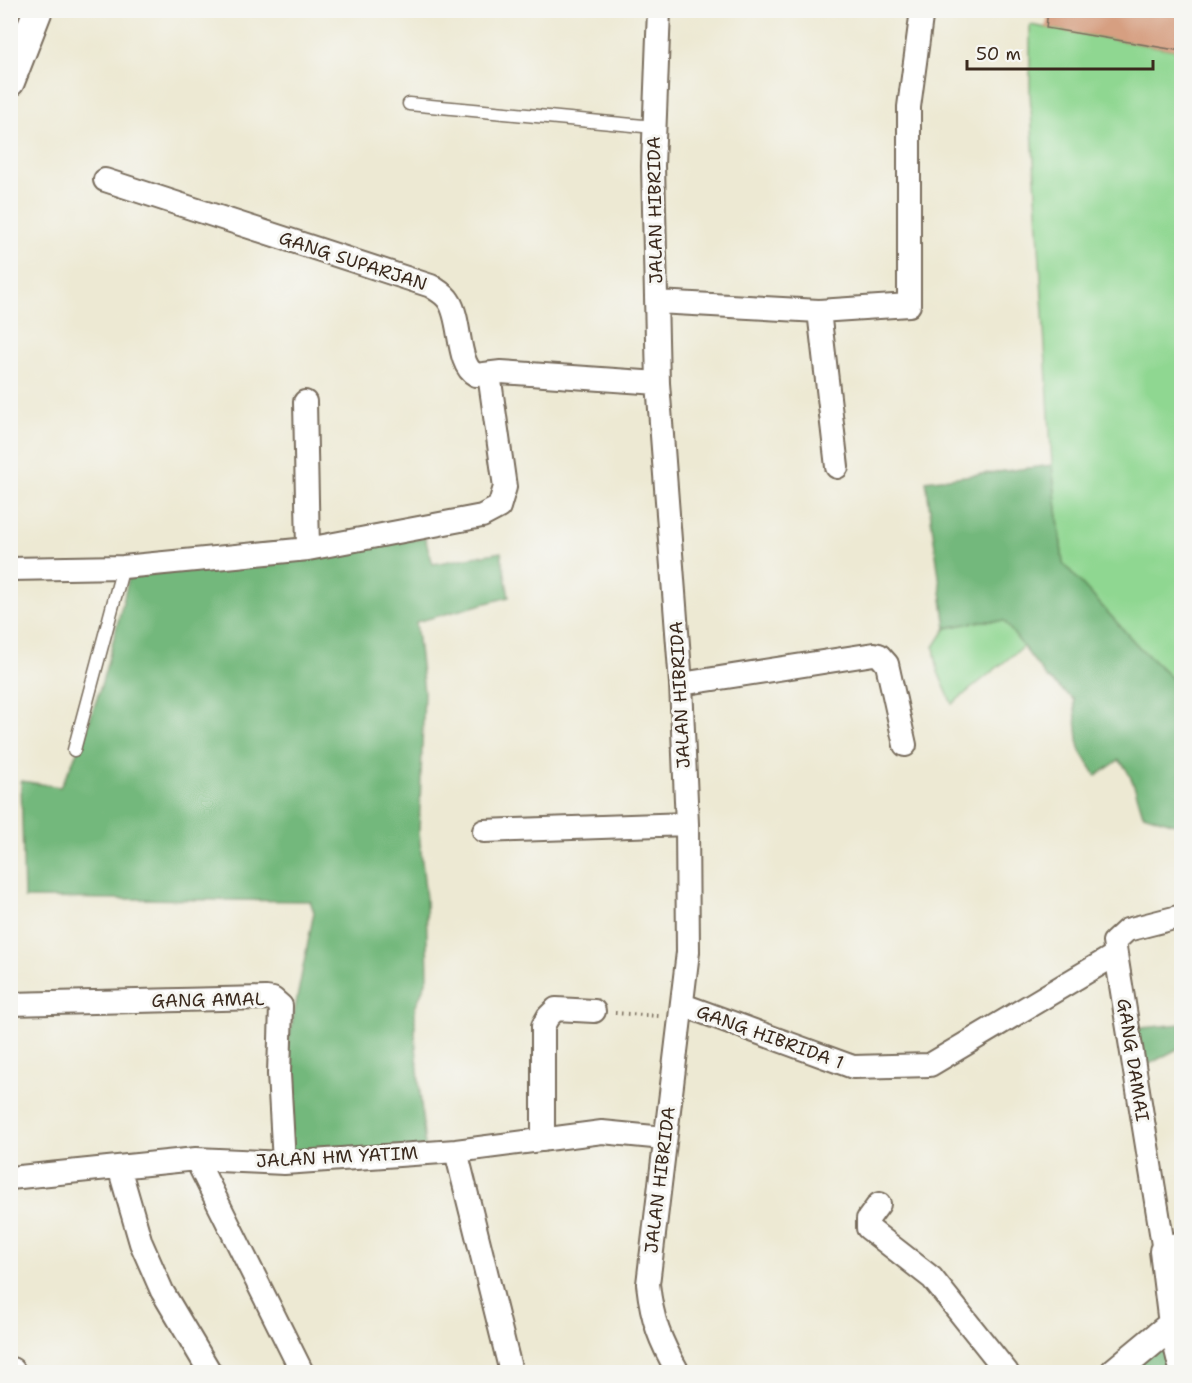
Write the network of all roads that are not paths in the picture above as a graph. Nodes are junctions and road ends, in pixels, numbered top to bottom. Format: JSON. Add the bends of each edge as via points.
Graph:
{"nodes":[{"id":1,"x":38,"y":10,"type":"edge"},
{"id":2,"x":659,"y":10,"type":"edge"},
{"id":3,"x":922,"y":10,"type":"edge"},
{"id":4,"x":10,"y":82,"type":"edge"},
{"id":5,"x":409,"y":104,"type":"dead end"},
{"id":6,"x":654,"y":127,"type":"junction"},
{"id":7,"x":105,"y":180,"type":"dead end"},
{"id":8,"x":657,"y":302,"type":"junction"},
{"id":9,"x":819,"y":311,"type":"junction"},
{"id":10,"x":489,"y":374,"type":"junction"},
{"id":11,"x":658,"y":383,"type":"junction"},
{"id":12,"x":305,"y":402,"type":"dead end"},
{"id":13,"x":837,"y":467,"type":"dead end"},
{"id":14,"x":308,"y":549,"type":"junction"},
{"id":15,"x":123,"y":567,"type":"junction"},
{"id":16,"x":10,"y":569,"type":"edge"},
{"id":17,"x":681,"y":684,"type":"junction"},
{"id":18,"x":905,"y":745,"type":"dead end"},
{"id":19,"x":74,"y":750,"type":"dead end"},
{"id":20,"x":687,"y":824,"type":"junction"},
{"id":21,"x":484,"y":831,"type":"dead end"},
{"id":22,"x":1182,"y":916,"type":"edge"},
{"id":23,"x":1115,"y":955,"type":"junction"},
{"id":24,"x":10,"y":1004,"type":"edge"},
{"id":25,"x":594,"y":1011,"type":"road end"},
{"id":26,"x":682,"y":1011,"type":"junction"},
{"id":27,"x":664,"y":1137,"type":"junction"},
{"id":28,"x":543,"y":1140,"type":"junction"},
{"id":29,"x":456,"y":1151,"type":"junction"},
{"id":30,"x":195,"y":1159,"type":"junction"},
{"id":31,"x":284,"y":1163,"type":"junction"},
{"id":32,"x":119,"y":1167,"type":"junction"},
{"id":33,"x":10,"y":1178,"type":"edge"},
{"id":34,"x":879,"y":1204,"type":"dead end"},
{"id":35,"x":1173,"y":1249,"type":"edge"},
{"id":36,"x":1173,"y":1324,"type":"junction"},
{"id":37,"x":1182,"y":1362,"type":"edge"},
{"id":38,"x":210,"y":1372,"type":"edge"},
{"id":39,"x":303,"y":1372,"type":"edge"},
{"id":40,"x":511,"y":1372,"type":"edge"},
{"id":41,"x":678,"y":1372,"type":"edge"},
{"id":42,"x":1007,"y":1372,"type":"edge"},
{"id":43,"x":1115,"y":1372,"type":"edge"}],
"edges":[{"from":1,"to":4,"type":"street"},
{"from":2,"to":6,"type":"street","name":"JALAN HIBRIDA"},
{"from":3,"to":9,"type":"street","via":[[909,107],[909,305]]},
{"from":5,"to":6,"type":"lane"},
{"from":6,"to":8,"type":"street","name":"JALAN HIBRIDA"},
{"from":7,"to":10,"type":"street","name":"GANG SUPARJAN","via":[[431,286],[451,303],[466,366],[476,375]]},
{"from":8,"to":9,"type":"street"},
{"from":8,"to":11,"type":"street","name":"JALAN HIBRIDA"},
{"from":9,"to":13,"type":"street"},
{"from":10,"to":11,"type":"street","name":"GANG SUPARJAN"},
{"from":10,"to":14,"type":"street","via":[[505,487],[499,507],[483,516]]},
{"from":11,"to":17,"type":"street","name":"JALAN HIBRIDA"},
{"from":12,"to":14,"type":"street"},
{"from":14,"to":15,"type":"street"},
{"from":15,"to":16,"type":"street"},
{"from":15,"to":19,"type":"lane"},
{"from":17,"to":18,"type":"street","via":[[879,655],[887,664]]},
{"from":17,"to":20,"type":"street","name":"JALAN HIBRIDA"},
{"from":20,"to":21,"type":"street"},
{"from":20,"to":26,"type":"street","name":"JALAN HIBRIDA","via":[[688,952]]},
{"from":22,"to":23,"type":"street","via":[[1127,930],[1114,942]]},
{"from":23,"to":26,"type":"street","name":"GANG HIBRIDA 1","via":[[930,1065],[852,1067]]},
{"from":23,"to":35,"type":"street","name":"GANG DAMAI"},
{"from":24,"to":31,"type":"street","name":"GANG AMAL","via":[[266,998],[278,1002]]},
{"from":25,"to":28,"type":"street","via":[[556,1009],[543,1026]]},
{"from":26,"to":27,"type":"street","name":"JALAN HIBRIDA"},
{"from":27,"to":28,"type":"street","name":"JALAN HM YATIM","via":[[602,1132]]},
{"from":27,"to":41,"type":"street","name":"JALAN HIBRIDA","via":[[648,1284],[660,1343]]},
{"from":28,"to":29,"type":"street","name":"JALAN HM YATIM"},
{"from":29,"to":31,"type":"street","name":"JALAN HM YATIM"},
{"from":29,"to":40,"type":"street"},
{"from":30,"to":31,"type":"street","name":"JALAN HM YATIM"},
{"from":30,"to":32,"type":"street","name":"JALAN HM YATIM"},
{"from":30,"to":39,"type":"street"},
{"from":32,"to":33,"type":"street","name":"JALAN HM YATIM"},
{"from":32,"to":38,"type":"street","via":[[141,1243],[162,1291]]},
{"from":34,"to":42,"type":"street","via":[[868,1219],[868,1228],[932,1278]]},
{"from":35,"to":36,"type":"street"},
{"from":36,"to":37,"type":"street"},
{"from":36,"to":43,"type":"street"}]}
